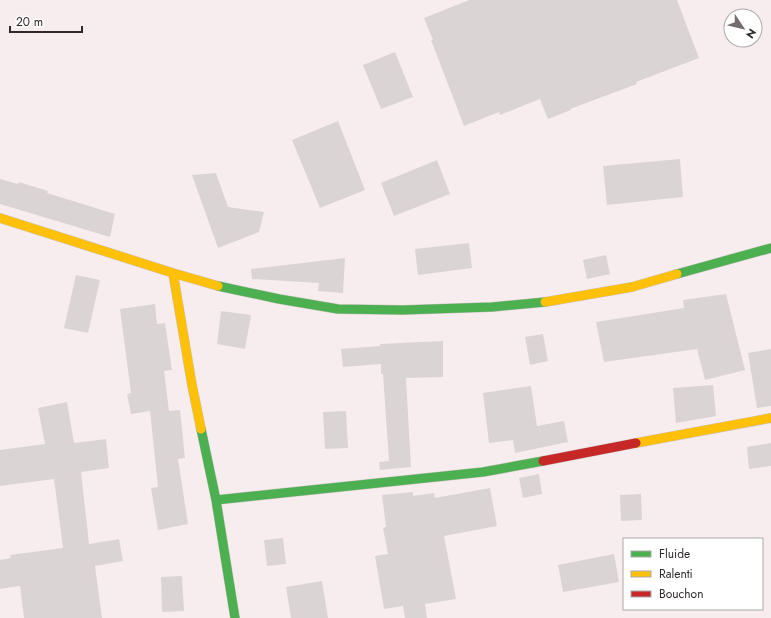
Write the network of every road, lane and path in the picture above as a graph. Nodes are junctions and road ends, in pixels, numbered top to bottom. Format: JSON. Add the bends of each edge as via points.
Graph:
{"nodes":[{"id":1,"x":0,"y":218,"type":"edge"},
{"id":2,"x":771,"y":248,"type":"edge"},
{"id":3,"x":173,"y":273,"type":"junction"},
{"id":4,"x":771,"y":418,"type":"edge"},
{"id":5,"x":216,"y":500,"type":"junction"},
{"id":6,"x":235,"y":618,"type":"edge"}],
"edges":[{"from":1,"to":3,"type":"street"},
{"from":2,"to":3,"type":"street","via":[[632,287],[548,302],[492,307],[338,309],[219,286]]},
{"from":3,"to":5,"type":"street","via":[[192,386]]},
{"from":4,"to":5,"type":"street","via":[[482,472]]},
{"from":5,"to":6,"type":"street"}]}
